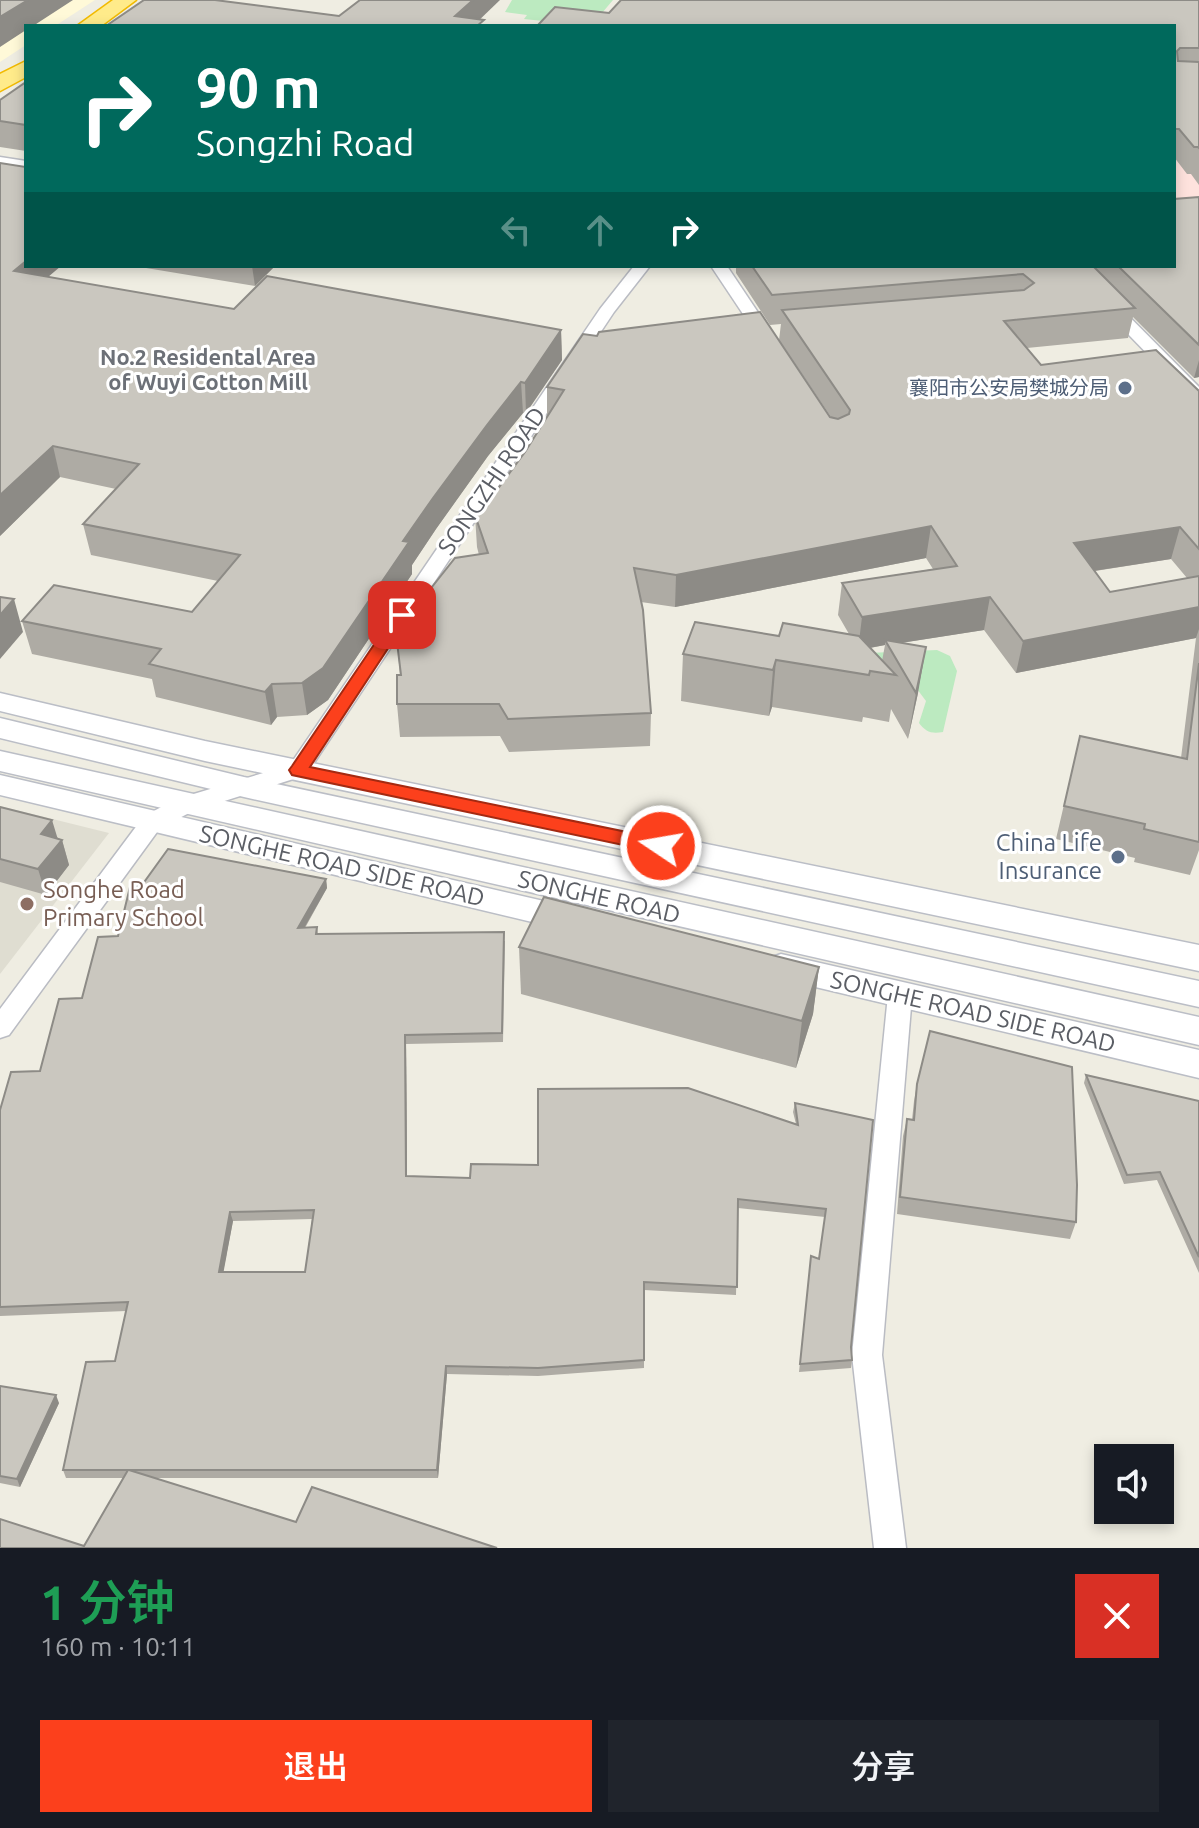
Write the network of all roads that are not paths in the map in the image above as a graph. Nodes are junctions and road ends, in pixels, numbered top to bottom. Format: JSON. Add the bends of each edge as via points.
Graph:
{"nodes":[{"id":1,"x":133,"y":4,"type":"edge"},
{"id":2,"x":91,"y":24,"type":"edge"},
{"id":3,"x":117,"y":24,"type":"edge"},
{"id":4,"x":24,"y":68,"type":"edge"},
{"id":5,"x":0,"y":84,"type":"edge"},
{"id":6,"x":24,"y":90,"type":"edge"},
{"id":7,"x":0,"y":107,"type":"edge"},
{"id":8,"x":0,"y":161,"type":"edge"},
{"id":9,"x":24,"y":165,"type":"edge"},
{"id":10,"x":641,"y":268,"type":"edge"},
{"id":11,"x":720,"y":268,"type":"edge"},
{"id":12,"x":1072,"y":268,"type":"edge"},
{"id":13,"x":779,"y":357,"type":"edge"},
{"id":14,"x":1199,"y":397,"type":"edge"},
{"id":15,"x":0,"y":702,"type":"edge"},
{"id":16,"x":0,"y":728,"type":"edge"},
{"id":17,"x":0,"y":761,"type":"edge"},
{"id":18,"x":298,"y":770,"type":"junction"},
{"id":19,"x":0,"y":785,"type":"edge"},
{"id":20,"x":244,"y":787,"type":"junction"},
{"id":21,"x":185,"y":805,"type":"junction"},
{"id":22,"x":152,"y":822,"type":"junction"},
{"id":23,"x":721,"y":859,"type":"junction"},
{"id":24,"x":713,"y":890,"type":"junction"},
{"id":25,"x":927,"y":901,"type":"junction"},
{"id":26,"x":690,"y":932,"type":"junction"},
{"id":27,"x":920,"y":934,"type":"junction"},
{"id":28,"x":1199,"y":958,"type":"edge"},
{"id":29,"x":904,"y":980,"type":"junction"},
{"id":30,"x":1199,"y":994,"type":"edge"},
{"id":31,"x":0,"y":1028,"type":"edge"},
{"id":32,"x":1199,"y":1031,"type":"edge"},
{"id":33,"x":1199,"y":1064,"type":"edge"},
{"id":34,"x":890,"y":1548,"type":"edge"}],
"edges":[{"from":1,"to":2,"type":"highway"},
{"from":1,"to":3,"type":"highway"},
{"from":4,"to":5,"type":"highway"},
{"from":6,"to":7,"type":"highway"},
{"from":8,"to":9,"type":"street"},
{"from":10,"to":18,"type":"street","name":"SONGZHI ROAD","via":[[608,309],[583,356]]},
{"from":11,"to":13,"type":"street"},
{"from":12,"to":14,"type":"street"},
{"from":15,"to":18,"type":"street"},
{"from":16,"to":20,"type":"street","name":"SONGHE ROAD"},
{"from":17,"to":21,"type":"street","name":"SONGHE ROAD"},
{"from":18,"to":20,"type":"street"},
{"from":18,"to":23,"type":"street"},
{"from":19,"to":22,"type":"street","name":"SONGHE ROAD SIDE ROAD"},
{"from":20,"to":21,"type":"street"},
{"from":20,"to":24,"type":"street","name":"SONGHE ROAD"},
{"from":21,"to":22,"type":"street"},
{"from":21,"to":26,"type":"street","name":"SONGHE ROAD"},
{"from":22,"to":26,"type":"street","name":"SONGHE ROAD SIDE ROAD"},
{"from":22,"to":31,"type":"street"},
{"from":23,"to":24,"type":"street"},
{"from":23,"to":25,"type":"street"},
{"from":24,"to":27,"type":"street","name":"SONGHE ROAD"},
{"from":25,"to":27,"type":"street"},
{"from":25,"to":28,"type":"street"},
{"from":26,"to":29,"type":"street","name":"SONGHE ROAD SIDE ROAD"},
{"from":27,"to":30,"type":"street","name":"SONGHE ROAD"},
{"from":29,"to":32,"type":"street"},
{"from":29,"to":33,"type":"street","name":"SONGHE ROAD SIDE ROAD"},
{"from":29,"to":34,"type":"street","via":[[867,1355]]}]}
